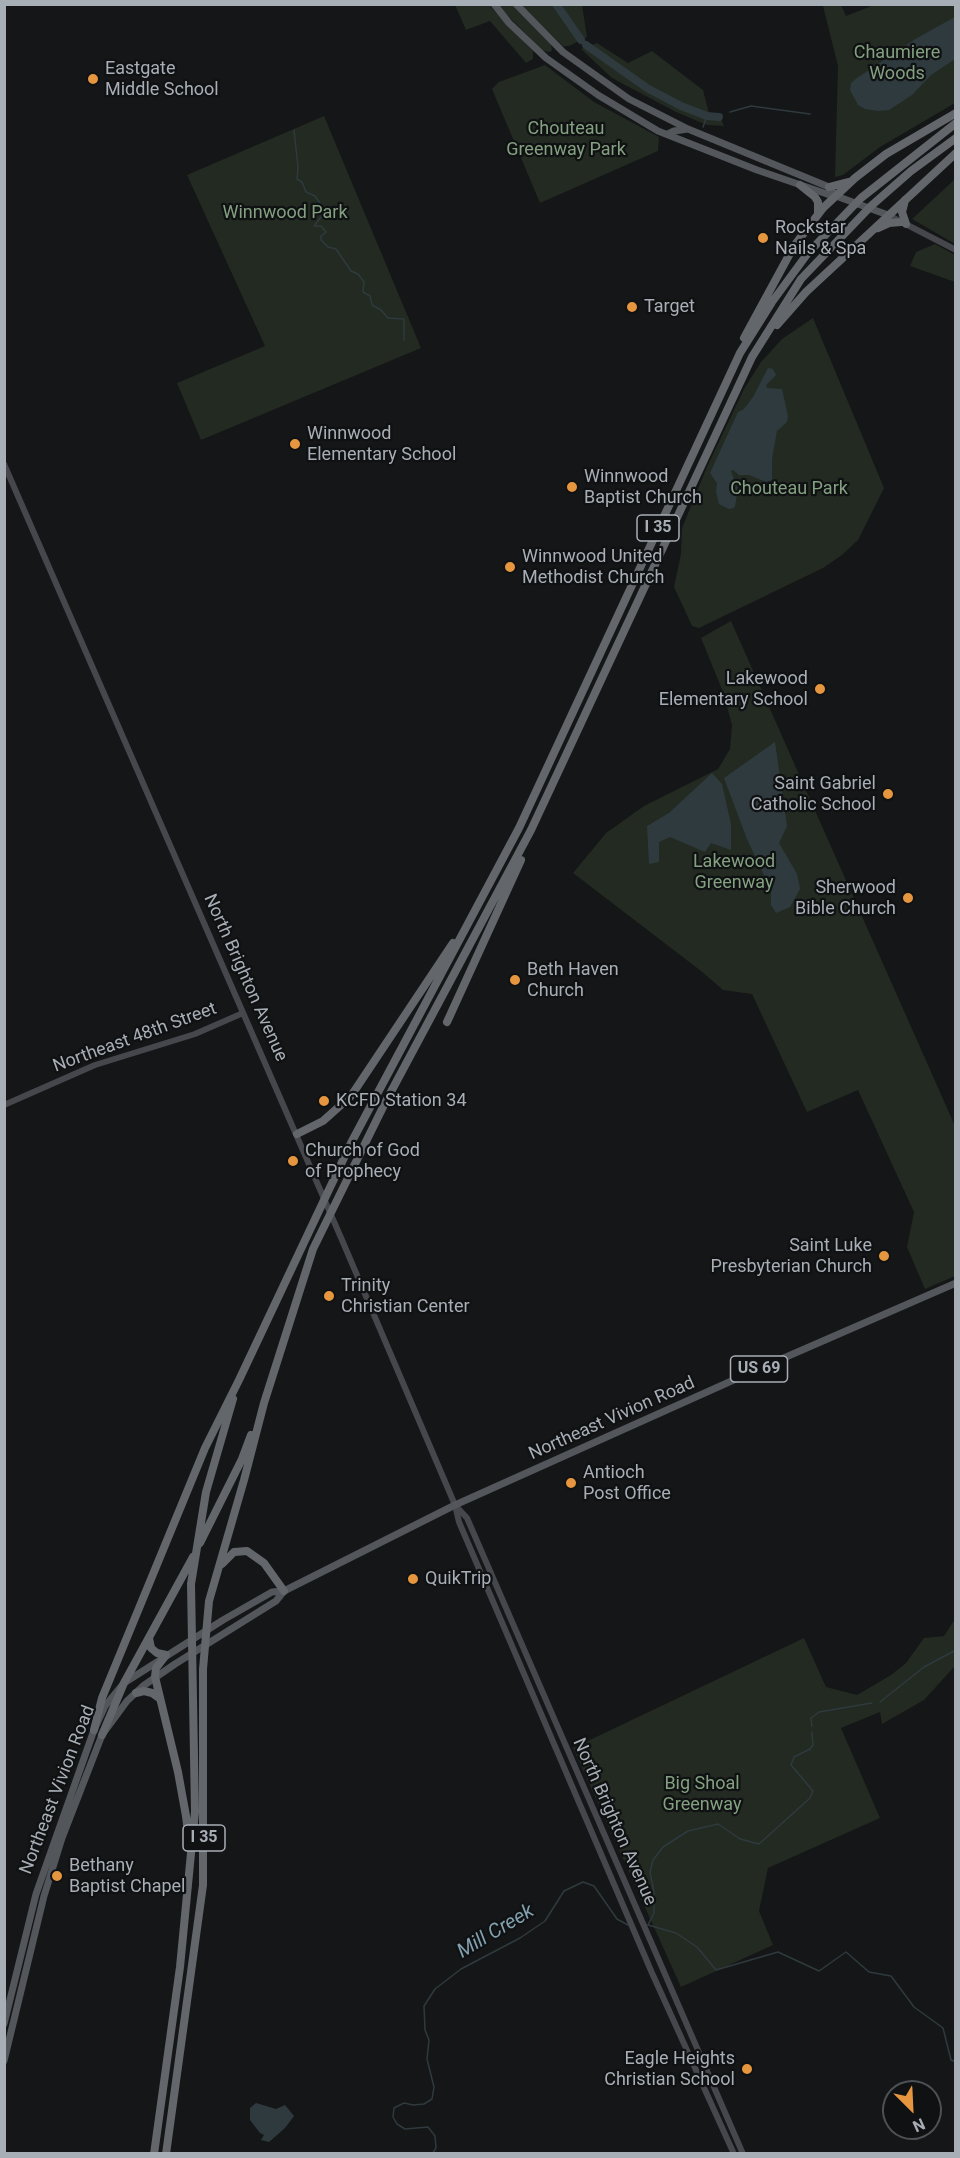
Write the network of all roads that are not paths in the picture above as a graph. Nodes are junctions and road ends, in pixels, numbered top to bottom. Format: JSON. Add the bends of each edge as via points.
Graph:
{"nodes":[{"id":1,"x":494,"y":4,"type":"edge"},
{"id":2,"x":516,"y":4,"type":"edge"},
{"id":3,"x":956,"y":113,"type":"edge"},
{"id":4,"x":956,"y":123,"type":"edge"},
{"id":5,"x":688,"y":129,"type":"junction"},
{"id":6,"x":668,"y":134,"type":"junction"},
{"id":7,"x":956,"y":138,"type":"edge"},
{"id":8,"x":956,"y":153,"type":"edge"},
{"id":9,"x":855,"y":178,"type":"junction"},
{"id":10,"x":800,"y":185,"type":"junction"},
{"id":11,"x":829,"y":188,"type":"junction"},
{"id":12,"x":836,"y":196,"type":"junction"},
{"id":13,"x":906,"y":199,"type":"junction"},
{"id":14,"x":818,"y":214,"type":"junction"},
{"id":15,"x":888,"y":215,"type":"junction"},
{"id":16,"x":903,"y":223,"type":"junction"},
{"id":17,"x":875,"y":230,"type":"junction"},
{"id":18,"x":956,"y":250,"type":"edge"},
{"id":19,"x":740,"y":353,"type":"junction"},
{"id":20,"x":753,"y":357,"type":"junction"},
{"id":21,"x":4,"y":464,"type":"edge"},
{"id":22,"x":531,"y":830,"type":"junction"},
{"id":23,"x":473,"y":914,"type":"junction"},
{"id":24,"x":243,"y":1013,"type":"junction"},
{"id":25,"x":447,"y":1022,"type":"dead end"},
{"id":26,"x":4,"y":1105,"type":"edge"},
{"id":27,"x":297,"y":1134,"type":"junction"},
{"id":28,"x":956,"y":1283,"type":"edge"},
{"id":29,"x":239,"y":1380,"type":"junction"},
{"id":30,"x":264,"y":1403,"type":"junction"},
{"id":31,"x":455,"y":1505,"type":"junction"},
{"id":32,"x":217,"y":1573,"type":"junction"},
{"id":33,"x":284,"y":1591,"type":"junction"},
{"id":34,"x":149,"y":1638,"type":"junction"},
{"id":35,"x":166,"y":1655,"type":"junction"},
{"id":36,"x":155,"y":1677,"type":"junction"},
{"id":37,"x":124,"y":1683,"type":"junction"},
{"id":38,"x":136,"y":1693,"type":"junction"},
{"id":39,"x":160,"y":1699,"type":"junction"},
{"id":40,"x":94,"y":1730,"type":"junction"},
{"id":41,"x":102,"y":1735,"type":"junction"},
{"id":42,"x":190,"y":1860,"type":"junction"},
{"id":43,"x":4,"y":2024,"type":"edge"},
{"id":44,"x":4,"y":2061,"type":"edge"},
{"id":45,"x":154,"y":2154,"type":"edge"},
{"id":46,"x":166,"y":2154,"type":"edge"},
{"id":47,"x":734,"y":2154,"type":"edge"},
{"id":48,"x":743,"y":2154,"type":"edge"}],
"edges":[{"from":1,"to":6,"type":"main road","via":[[546,58],[598,95]]},
{"from":2,"to":5,"type":"main road","via":[[584,68],[629,99]]},
{"from":3,"to":9,"type":"highway","via":[[903,142]]},
{"from":4,"to":19,"type":"highway","number":"I 35","via":[[875,186],[808,253]]},
{"from":5,"to":6,"type":"main road"},
{"from":5,"to":11,"type":"main road"},
{"from":6,"to":10,"type":"main road"},
{"from":7,"to":20,"type":"highway","number":"I 35","via":[[882,196],[801,279]]},
{"from":8,"to":13,"type":"highway"},
{"from":9,"to":11,"type":"highway"},
{"from":9,"to":12,"type":"highway"},
{"from":10,"to":12,"type":"main road"},
{"from":10,"to":14,"type":"highway","via":[[815,197]]},
{"from":11,"to":12,"type":"main road"},
{"from":12,"to":14,"type":"highway"},
{"from":12,"to":15,"type":"main road"},
{"from":13,"to":15,"type":"highway"},
{"from":13,"to":16,"type":"highway"},
{"from":14,"to":19,"type":"highway","via":[[794,246],[753,318]]},
{"from":15,"to":16,"type":"main road"},
{"from":15,"to":17,"type":"highway"},
{"from":16,"to":17,"type":"highway","via":[[885,224]]},
{"from":16,"to":18,"type":"main road"},
{"from":17,"to":20,"type":"highway","via":[[797,301]]},
{"from":19,"to":23,"type":"highway","number":"I 35","via":[[519,828]]},
{"from":20,"to":22,"type":"highway","number":"I 35"},
{"from":21,"to":24,"type":"main road","name":"North Brighton Avenue"},
{"from":22,"to":25,"type":"highway","via":[[526,849]]},
{"from":22,"to":30,"type":"highway","number":"I 35","via":[[385,1103],[313,1249]]},
{"from":23,"to":27,"type":"highway","via":[[351,1096],[324,1121]]},
{"from":23,"to":29,"type":"highway","number":"I 35","via":[[351,1143]]},
{"from":24,"to":26,"type":"main road","name":"Northeast 48th Street","via":[[195,1034],[95,1065]]},
{"from":24,"to":27,"type":"main road","name":"North Brighton Avenue"},
{"from":27,"to":31,"type":"main road","name":"North Brighton Avenue"},
{"from":28,"to":31,"type":"main road","name":"Northeast Vivion Road","number":"US 69"},
{"from":29,"to":40,"type":"highway","via":[[198,1463],[102,1698]]},
{"from":29,"to":42,"type":"highway","number":"I 35","via":[[206,1492],[191,1584],[195,1812]]},
{"from":30,"to":32,"type":"highway","number":"I 35"},
{"from":30,"to":34,"type":"highway","via":[[221,1503]]},
{"from":31,"to":33,"type":"main road","name":"Northeast Vivion Road","number":"US 69"},
{"from":31,"to":47,"type":"main road","name":"North Brighton Avenue","via":[[463,1532],[616,1889]]},
{"from":31,"to":48,"type":"main road","name":"North Brighton Avenue","via":[[467,1518]]},
{"from":32,"to":33,"type":"highway","via":[[231,1554],[247,1551],[264,1563]]},
{"from":32,"to":46,"type":"highway","number":"I 35","via":[[209,1601],[203,1669],[203,1885]]},
{"from":33,"to":35,"type":"main road","name":"Northeast Vivion Road","number":"US 69","via":[[272,1592]]},
{"from":33,"to":36,"type":"main road","name":"Northeast Vivion Road","number":"US 69","via":[[276,1601]]},
{"from":34,"to":35,"type":"highway","via":[[151,1648]]},
{"from":34,"to":37,"type":"highway"},
{"from":35,"to":36,"type":"highway","via":[[156,1668]]},
{"from":35,"to":37,"type":"main road","name":"Northeast Vivion Road","number":"US 69"},
{"from":36,"to":38,"type":"main road","name":"Northeast Vivion Road","number":"US 69"},
{"from":36,"to":39,"type":"highway"},
{"from":37,"to":40,"type":"main road","name":"Northeast Vivion Road","number":"US 69","via":[[105,1706]]},
{"from":37,"to":41,"type":"highway"},
{"from":38,"to":39,"type":"highway","via":[[144,1691]]},
{"from":38,"to":41,"type":"main road","name":"Northeast Vivion Road","number":"US 69"},
{"from":39,"to":42,"type":"highway","via":[[186,1816]]},
{"from":40,"to":43,"type":"main road","name":"Northeast Vivion Road","number":"US 69","via":[[36,1894]]},
{"from":41,"to":44,"type":"main road","name":"Northeast Vivion Road","number":"US 69","via":[[44,1896]]},
{"from":42,"to":45,"type":"highway","number":"I 35","via":[[180,1967]]}]}
